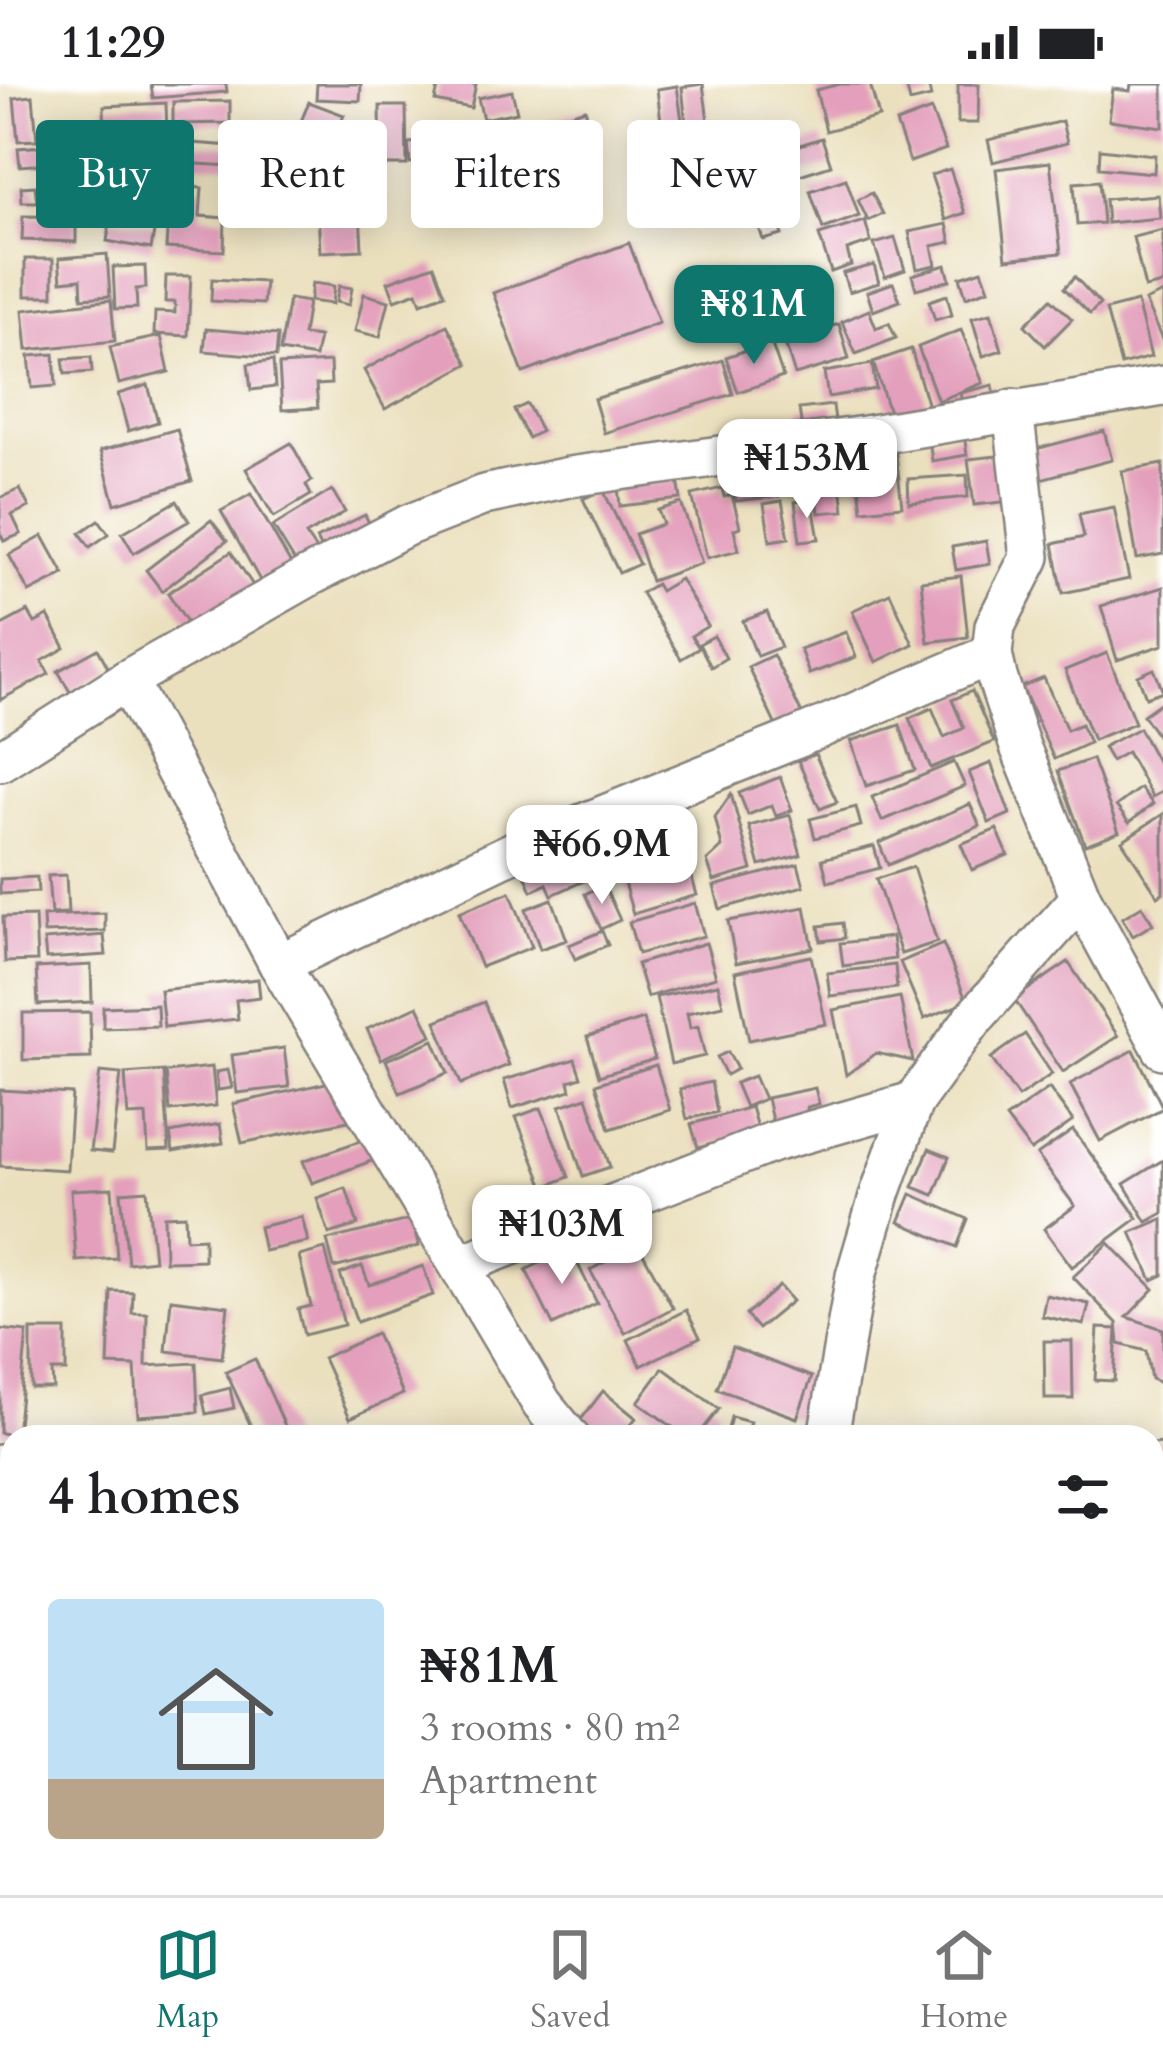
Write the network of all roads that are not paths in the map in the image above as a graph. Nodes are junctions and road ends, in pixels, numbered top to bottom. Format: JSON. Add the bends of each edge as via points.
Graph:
{"nodes":[{"id":1,"x":1163,"y":386,"type":"edge"},
{"id":2,"x":1013,"y":410,"type":"junction"},
{"id":3,"x":992,"y":654,"type":"junction"},
{"id":4,"x":127,"y":680,"type":"junction"},
{"id":5,"x":0,"y":761,"type":"edge"},
{"id":6,"x":1081,"y":898,"type":"junction"},
{"id":7,"x":279,"y":964,"type":"junction"},
{"id":8,"x":1163,"y":1049,"type":"edge"},
{"id":9,"x":913,"y":1102,"type":"junction"},
{"id":10,"x":460,"y":1265,"type":"junction"},
{"id":11,"x":559,"y":1425,"type":"edge"},
{"id":12,"x":830,"y":1425,"type":"edge"}],
"edges":[{"from":1,"to":2,"type":"street"},
{"from":2,"to":3,"type":"street","via":[[1030,557],[995,626]]},
{"from":2,"to":4,"type":"street","via":[[484,495],[408,525]]},
{"from":3,"to":6,"type":"street"},
{"from":3,"to":7,"type":"street","via":[[513,852]]},
{"from":4,"to":5,"type":"street"},
{"from":4,"to":7,"type":"street"},
{"from":6,"to":8,"type":"street"},
{"from":6,"to":9,"type":"street","via":[[974,1018]]},
{"from":7,"to":10,"type":"street"},
{"from":9,"to":10,"type":"street","via":[[773,1142]]},
{"from":9,"to":12,"type":"street","via":[[856,1276]]},
{"from":10,"to":11,"type":"street"}]}
